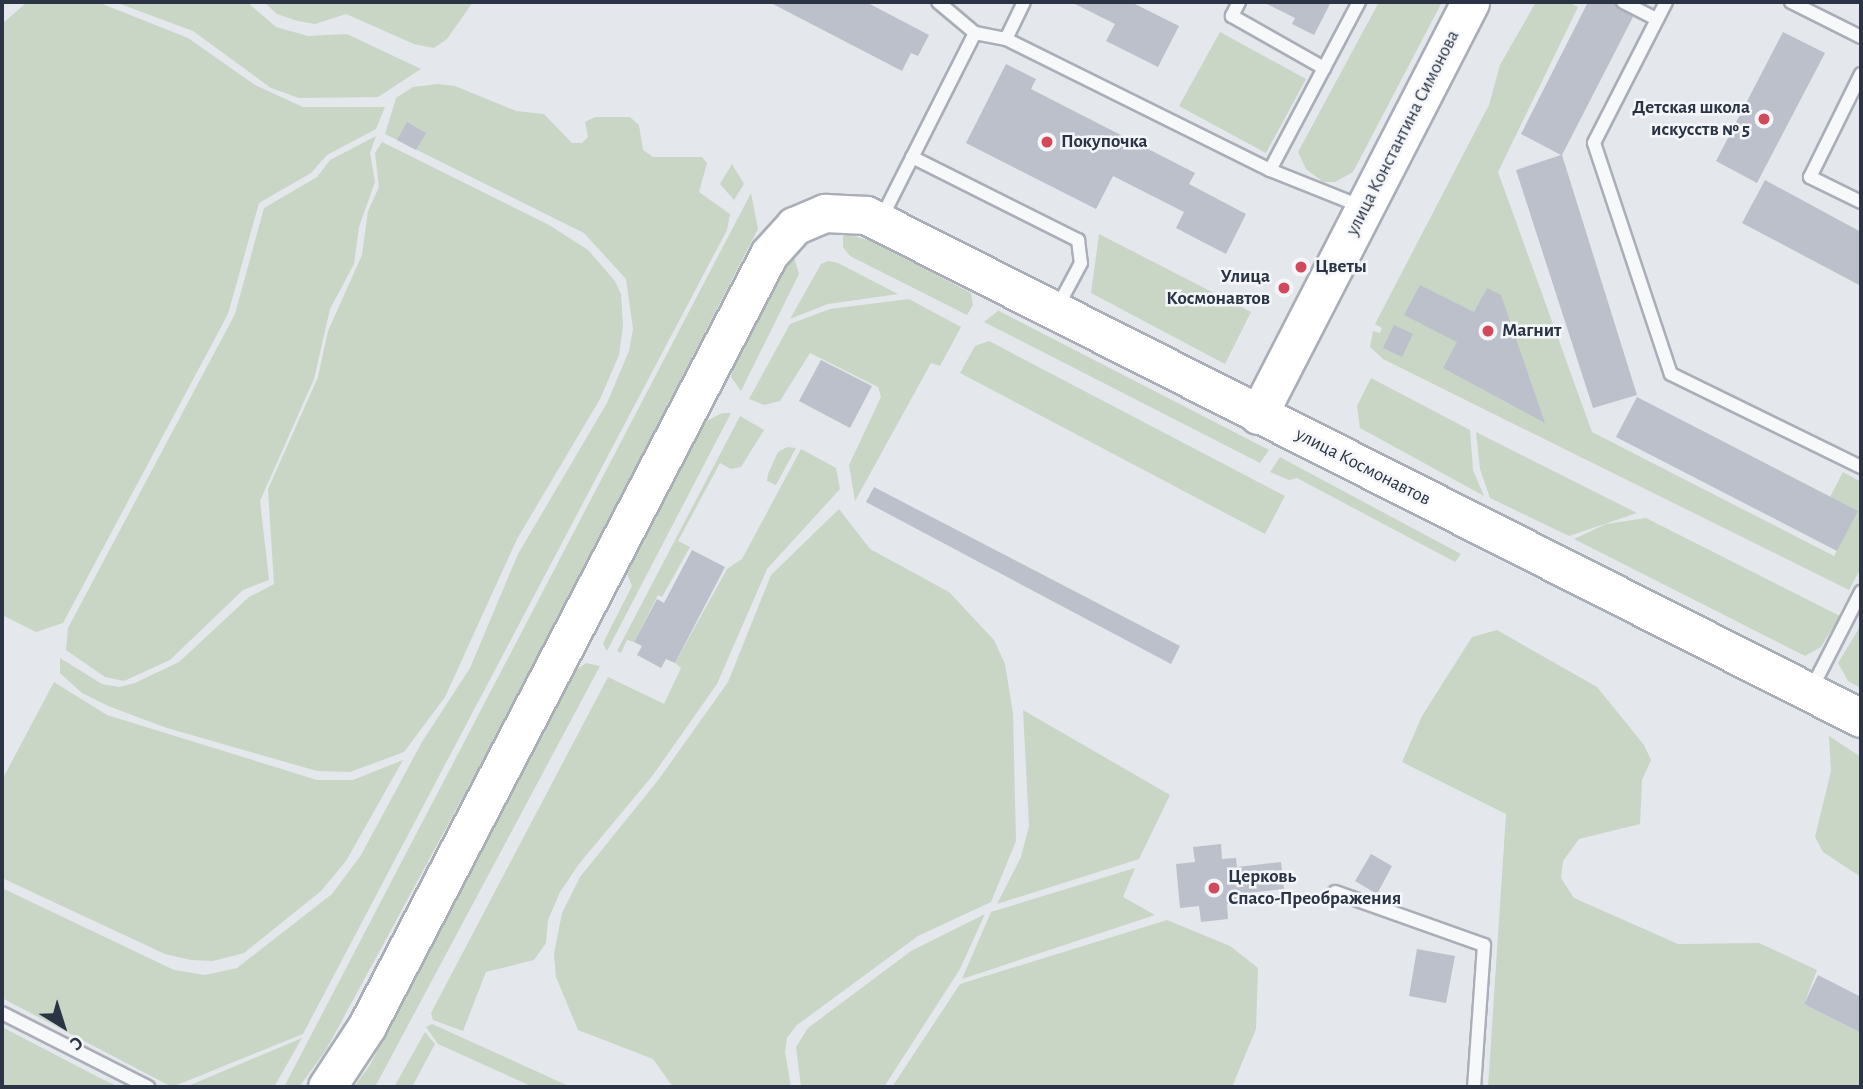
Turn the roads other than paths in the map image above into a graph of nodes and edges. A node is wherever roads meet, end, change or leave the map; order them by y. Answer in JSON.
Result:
{"nodes":[{"id":1,"x":938,"y":2,"type":"edge"},
{"id":2,"x":1024,"y":2,"type":"edge"},
{"id":3,"x":1239,"y":2,"type":"edge"},
{"id":4,"x":1359,"y":2,"type":"edge"},
{"id":5,"x":1470,"y":2,"type":"edge"},
{"id":6,"x":1623,"y":2,"type":"edge"},
{"id":7,"x":1666,"y":2,"type":"edge"},
{"id":8,"x":1791,"y":2,"type":"edge"},
{"id":9,"x":1657,"y":19,"type":"junction"},
{"id":10,"x":975,"y":33,"type":"junction"},
{"id":11,"x":1861,"y":37,"type":"edge"},
{"id":12,"x":1006,"y":39,"type":"junction"},
{"id":13,"x":1324,"y":68,"type":"junction"},
{"id":14,"x":1861,"y":74,"type":"edge"},
{"id":15,"x":912,"y":157,"type":"junction"},
{"id":16,"x":1270,"y":170,"type":"junction"},
{"id":17,"x":1861,"y":202,"type":"edge"},
{"id":18,"x":1365,"y":208,"type":"junction"},
{"id":19,"x":873,"y":218,"type":"junction"},
{"id":20,"x":1056,"y":312,"type":"junction"},
{"id":21,"x":1258,"y":415,"type":"junction"},
{"id":22,"x":1861,"y":467,"type":"edge"},
{"id":23,"x":1861,"y":592,"type":"edge"},
{"id":24,"x":1810,"y":691,"type":"junction"},
{"id":25,"x":1861,"y":718,"type":"edge"},
{"id":26,"x":1335,"y":892,"type":"dead end"},
{"id":27,"x":2,"y":1013,"type":"edge"},
{"id":28,"x":148,"y":1087,"type":"edge"},
{"id":29,"x":327,"y":1087,"type":"edge"},
{"id":30,"x":1474,"y":1087,"type":"edge"}],
"edges":[{"from":1,"to":10,"type":"lane"},
{"from":2,"to":12,"type":"lane"},
{"from":3,"to":13,"type":"lane"},
{"from":4,"to":13,"type":"lane"},
{"from":5,"to":18,"type":"main road","name":"улица Константина Симонова"},
{"from":6,"to":9,"type":"lane"},
{"from":7,"to":9,"type":"lane"},
{"from":8,"to":11,"type":"lane"},
{"from":9,"to":22,"type":"lane"},
{"from":10,"to":12,"type":"lane"},
{"from":10,"to":15,"type":"lane"},
{"from":12,"to":16,"type":"lane"},
{"from":13,"to":16,"type":"lane"},
{"from":14,"to":17,"type":"lane"},
{"from":15,"to":19,"type":"lane"},
{"from":15,"to":20,"type":"lane"},
{"from":16,"to":18,"type":"lane"},
{"from":18,"to":21,"type":"main road","name":"улица Константина Симонова"},
{"from":19,"to":20,"type":"main road","name":"улица Космонавтов"},
{"from":19,"to":29,"type":"main road"},
{"from":20,"to":21,"type":"main road","name":"улица Космонавтов"},
{"from":21,"to":24,"type":"main road","name":"улица Космонавтов"},
{"from":23,"to":24,"type":"lane"},
{"from":24,"to":25,"type":"main road","name":"улица Космонавтов"},
{"from":26,"to":30,"type":"lane"},
{"from":27,"to":28,"type":"lane"}]}
